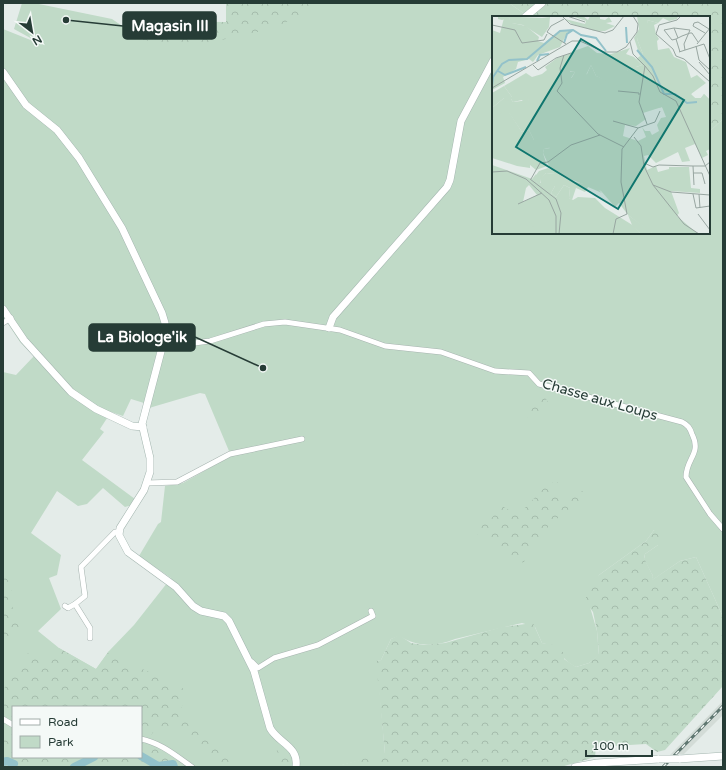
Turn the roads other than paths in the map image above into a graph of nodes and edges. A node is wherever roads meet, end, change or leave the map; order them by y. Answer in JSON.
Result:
{"nodes":[{"id":1,"x":542,"y":3,"type":"edge"},
{"id":2,"x":526,"y":16,"type":"edge"},
{"id":3,"x":492,"y":63,"type":"edge"},
{"id":4,"x":3,"y":72,"type":"edge"},
{"id":5,"x":3,"y":309,"type":"edge"},
{"id":6,"x":11,"y":318,"type":"junction"},
{"id":7,"x":3,"y":323,"type":"edge"},
{"id":8,"x":330,"y":328,"type":"junction"},
{"id":9,"x":163,"y":343,"type":"junction"},
{"id":10,"x":142,"y":427,"type":"junction"},
{"id":11,"x":302,"y":439,"type":"dead end"},
{"id":12,"x":147,"y":483,"type":"junction"},
{"id":13,"x":723,"y":529,"type":"edge"},
{"id":14,"x":118,"y":532,"type":"junction"},
{"id":15,"x":75,"y":604,"type":"junction"},
{"id":16,"x":65,"y":606,"type":"dead end"},
{"id":17,"x":370,"y":611,"type":"dead end"},
{"id":18,"x":90,"y":638,"type":"dead end"},
{"id":19,"x":248,"y":658,"type":"junction"},
{"id":20,"x":3,"y":719,"type":"edge"},
{"id":21,"x":12,"y":724,"type":"edge"},
{"id":22,"x":142,"y":739,"type":"edge"},
{"id":23,"x":723,"y":756,"type":"edge"},
{"id":24,"x":192,"y":767,"type":"edge"},
{"id":25,"x":296,"y":767,"type":"edge"},
{"id":26,"x":575,"y":767,"type":"edge"}],
"edges":[{"from":1,"to":2,"type":"street"},
{"from":3,"to":8,"type":"street"},
{"from":4,"to":9,"type":"street"},
{"from":5,"to":6,"type":"street"},
{"from":6,"to":7,"type":"street"},
{"from":6,"to":10,"type":"street"},
{"from":8,"to":9,"type":"street","name":"Chasse aux Loups"},
{"from":8,"to":13,"type":"street","name":"Chasse aux Loups"},
{"from":9,"to":10,"type":"street"},
{"from":10,"to":12,"type":"street"},
{"from":11,"to":12,"type":"street"},
{"from":12,"to":14,"type":"street"},
{"from":14,"to":15,"type":"street"},
{"from":14,"to":19,"type":"street"},
{"from":15,"to":16,"type":"street"},
{"from":15,"to":18,"type":"street"},
{"from":17,"to":19,"type":"street"},
{"from":19,"to":25,"type":"street"},
{"from":20,"to":21,"type":"street"},
{"from":22,"to":24,"type":"street"},
{"from":23,"to":26,"type":"street","bridge":true}]}
